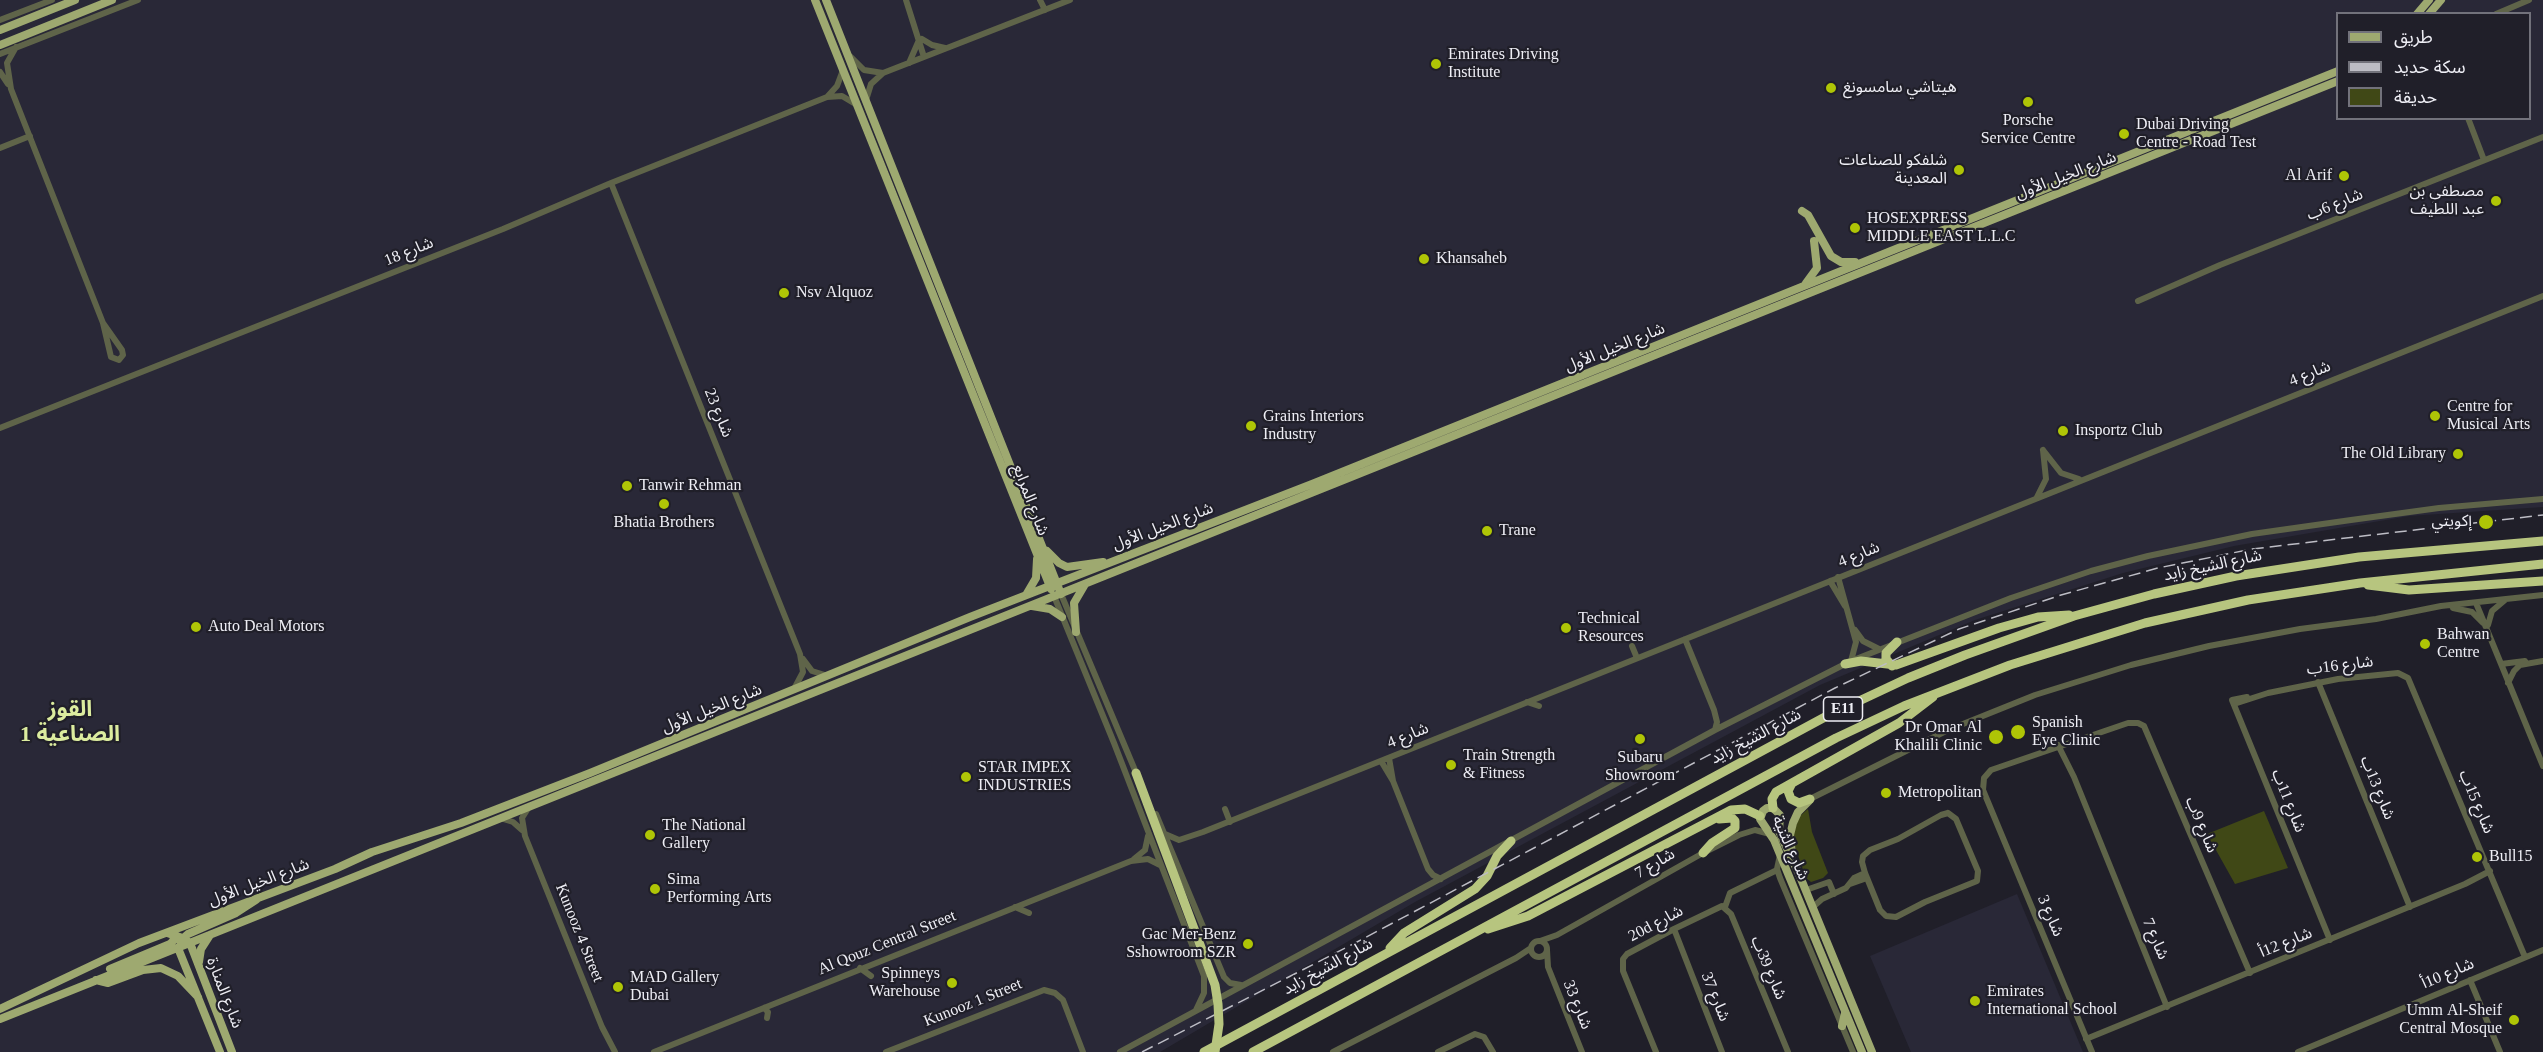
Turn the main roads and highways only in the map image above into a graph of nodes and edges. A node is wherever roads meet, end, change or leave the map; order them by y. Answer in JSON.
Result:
{"nodes":[{"id":1,"x":75,"y":0,"type":"edge"},
{"id":2,"x":112,"y":0,"type":"edge"},
{"id":3,"x":815,"y":0,"type":"edge"},
{"id":4,"x":826,"y":0,"type":"edge"},
{"id":5,"x":2429,"y":0,"type":"edge"},
{"id":6,"x":2441,"y":0,"type":"edge"},
{"id":7,"x":2419,"y":12,"type":"edge"},
{"id":8,"x":2431,"y":12,"type":"edge"},
{"id":9,"x":0,"y":30,"type":"edge"},
{"id":10,"x":0,"y":45,"type":"edge"},
{"id":11,"x":2336,"y":71,"type":"edge"},
{"id":12,"x":2336,"y":81,"type":"edge"},
{"id":13,"x":862,"y":105,"type":"junction"},
{"id":14,"x":1802,"y":211,"type":"dead end"},
{"id":15,"x":1814,"y":241,"type":"dead end"},
{"id":16,"x":1869,"y":260,"type":"junction"},
{"id":17,"x":1803,"y":286,"type":"junction"},
{"id":18,"x":2543,"y":533,"type":"edge"},
{"id":19,"x":2543,"y":541,"type":"edge"},
{"id":20,"x":2518,"y":544,"type":"junction"},
{"id":21,"x":1042,"y":546,"type":"junction"},
{"id":22,"x":1037,"y":555,"type":"junction"},
{"id":23,"x":1111,"y":562,"type":"junction"},
{"id":24,"x":2543,"y":564,"type":"edge"},
{"id":25,"x":2543,"y":580,"type":"edge"},
{"id":26,"x":2360,"y":583,"type":"junction"},
{"id":27,"x":1053,"y":585,"type":"junction"},
{"id":28,"x":1085,"y":585,"type":"junction"},
{"id":29,"x":1026,"y":595,"type":"junction"},
{"id":30,"x":1057,"y":595,"type":"junction"},
{"id":31,"x":1027,"y":606,"type":"junction"},
{"id":32,"x":2074,"y":616,"type":"junction"},
{"id":33,"x":1062,"y":617,"type":"road end"},
{"id":34,"x":1076,"y":632,"type":"road end"},
{"id":35,"x":1897,"y":642,"type":"road end"},
{"id":36,"x":1848,"y":663,"type":"road end"},
{"id":37,"x":1892,"y":666,"type":"junction"},
{"id":38,"x":1939,"y":692,"type":"junction"},
{"id":39,"x":1136,"y":773,"type":"road end"},
{"id":40,"x":1792,"y":783,"type":"junction"},
{"id":41,"x":1810,"y":799,"type":"joint"},
{"id":42,"x":1773,"y":808,"type":"junction"},
{"id":43,"x":1760,"y":816,"type":"junction"},
{"id":44,"x":1711,"y":822,"type":"junction"},
{"id":45,"x":1511,"y":841,"type":"road end"},
{"id":46,"x":1703,"y":853,"type":"road end"},
{"id":47,"x":1793,"y":859,"type":"junction"},
{"id":48,"x":260,"y":896,"type":"junction"},
{"id":49,"x":1480,"y":930,"type":"junction"},
{"id":50,"x":164,"y":934,"type":"junction"},
{"id":51,"x":173,"y":934,"type":"junction"},
{"id":52,"x":211,"y":934,"type":"junction"},
{"id":53,"x":183,"y":938,"type":"junction"},
{"id":54,"x":190,"y":943,"type":"junction"},
{"id":55,"x":178,"y":948,"type":"junction"},
{"id":56,"x":1388,"y":952,"type":"junction"},
{"id":57,"x":200,"y":967,"type":"junction"},
{"id":58,"x":96,"y":980,"type":"junction"},
{"id":59,"x":198,"y":997,"type":"junction"},
{"id":60,"x":0,"y":1009,"type":"edge"},
{"id":61,"x":1845,"y":1011,"type":"junction"},
{"id":62,"x":0,"y":1019,"type":"edge"},
{"id":63,"x":1842,"y":1026,"type":"road end"},
{"id":64,"x":220,"y":1052,"type":"edge"},
{"id":65,"x":232,"y":1052,"type":"edge"},
{"id":66,"x":1204,"y":1052,"type":"edge"},
{"id":67,"x":1215,"y":1052,"type":"edge"},
{"id":68,"x":1253,"y":1052,"type":"edge"},
{"id":69,"x":1862,"y":1052,"type":"edge"},
{"id":70,"x":1872,"y":1052,"type":"edge"}],
"edges":[{"from":1,"to":9,"type":"main road"},
{"from":2,"to":10,"type":"main road"},
{"from":3,"to":13,"type":"main road","name":"شارع المرابع"},
{"from":4,"to":13,"type":"main road","name":"شارع المرابع"},
{"from":5,"to":7,"type":"main road"},
{"from":6,"to":8,"type":"main road"},
{"from":11,"to":16,"type":"main road","name":"شارع الخيل الأول"},
{"from":12,"to":28,"type":"main road","name":"شارع الخيل الأول"},
{"from":13,"to":21,"type":"main road","name":"شارع المرابع"},
{"from":13,"to":22,"type":"main road","name":"شارع المرابع"},
{"from":14,"to":16,"type":"main road"},
{"from":15,"to":17,"type":"main road"},
{"from":16,"to":17,"type":"main road","name":"شارع الخيل الأول"},
{"from":17,"to":23,"type":"main road","name":"شارع الخيل الأول"},
{"from":18,"to":20,"type":"highway"},
{"from":19,"to":20,"type":"highway","name":"شارع الشيخ زايد","number":"E11"},
{"from":20,"to":32,"type":"highway","name":"شارع الشيخ زايد","number":"E11"},
{"from":21,"to":23,"type":"main road"},
{"from":21,"to":27,"type":"main road","name":"شارع المرابع"},
{"from":22,"to":27,"type":"main road","name":"شارع المرابع"},
{"from":22,"to":29,"type":"main road"},
{"from":23,"to":27,"type":"main road","name":"شارع الخيل الأول"},
{"from":24,"to":26,"type":"highway","number":"E11"},
{"from":25,"to":26,"type":"highway"},
{"from":26,"to":38,"type":"highway","number":"E11"},
{"from":27,"to":29,"type":"main road","name":"شارع الخيل الأول"},
{"from":27,"to":30,"type":"main road","name":"شارع المرابع"},
{"from":28,"to":30,"type":"main road","name":"شارع الخيل الأول"},
{"from":28,"to":34,"type":"main road"},
{"from":29,"to":48,"type":"main road","name":"شارع الخيل الأول"},
{"from":30,"to":31,"type":"main road","name":"شارع الخيل الأول"},
{"from":31,"to":33,"type":"main road"},
{"from":31,"to":52,"type":"main road","name":"شارع الخيل الأول"},
{"from":32,"to":37,"type":"highway"},
{"from":32,"to":56,"type":"highway","name":"شارع الشيخ زايد","number":"E11"},
{"from":35,"to":37,"type":"highway"},
{"from":36,"to":37,"type":"highway"},
{"from":38,"to":40,"type":"highway"},
{"from":38,"to":49,"type":"highway","number":"E11"},
{"from":39,"to":67,"type":"highway","bridge":true},
{"from":40,"to":41,"type":"highway"},
{"from":40,"to":42,"type":"highway"},
{"from":41,"to":47,"type":"main road"},
{"from":42,"to":43,"type":"main road","name":"شارع الثنية"},
{"from":42,"to":47,"type":"main road","name":"شارع الثنية"},
{"from":43,"to":44,"type":"highway"},
{"from":43,"to":61,"type":"main road","name":"شارع الثنية"},
{"from":44,"to":46,"type":"highway"},
{"from":44,"to":49,"type":"highway"},
{"from":45,"to":56,"type":"highway"},
{"from":47,"to":70,"type":"main road","name":"شارع الثنية"},
{"from":48,"to":50,"type":"main road","name":"شارع الخيل الأول"},
{"from":48,"to":53,"type":"main road"},
{"from":49,"to":68,"type":"highway","number":"E11"},
{"from":50,"to":51,"type":"main road"},
{"from":50,"to":60,"type":"main road","name":"شارع الخيل الأول"},
{"from":51,"to":53,"type":"main road"},
{"from":51,"to":58,"type":"main road"},
{"from":52,"to":54,"type":"main road","name":"شارع الخيل الأول"},
{"from":52,"to":57,"type":"main road"},
{"from":53,"to":54,"type":"main road"},
{"from":53,"to":55,"type":"main road"},
{"from":54,"to":55,"type":"main road","name":"شارع الخيل الأول"},
{"from":54,"to":57,"type":"main road","name":"شارع المنارة"},
{"from":55,"to":58,"type":"main road","name":"شارع الخيل الأول"},
{"from":55,"to":59,"type":"main road","name":"شارع المنارة"},
{"from":56,"to":66,"type":"highway","name":"شارع الشيخ زايد","number":"E11"},
{"from":57,"to":65,"type":"main road","name":"شارع المنارة"},
{"from":58,"to":59,"type":"main road"},
{"from":58,"to":62,"type":"main road","name":"شارع الخيل الأول"},
{"from":59,"to":64,"type":"main road","name":"شارع المنارة"},
{"from":61,"to":63,"type":"main road"},
{"from":61,"to":69,"type":"main road","name":"شارع الثنية"}]}
